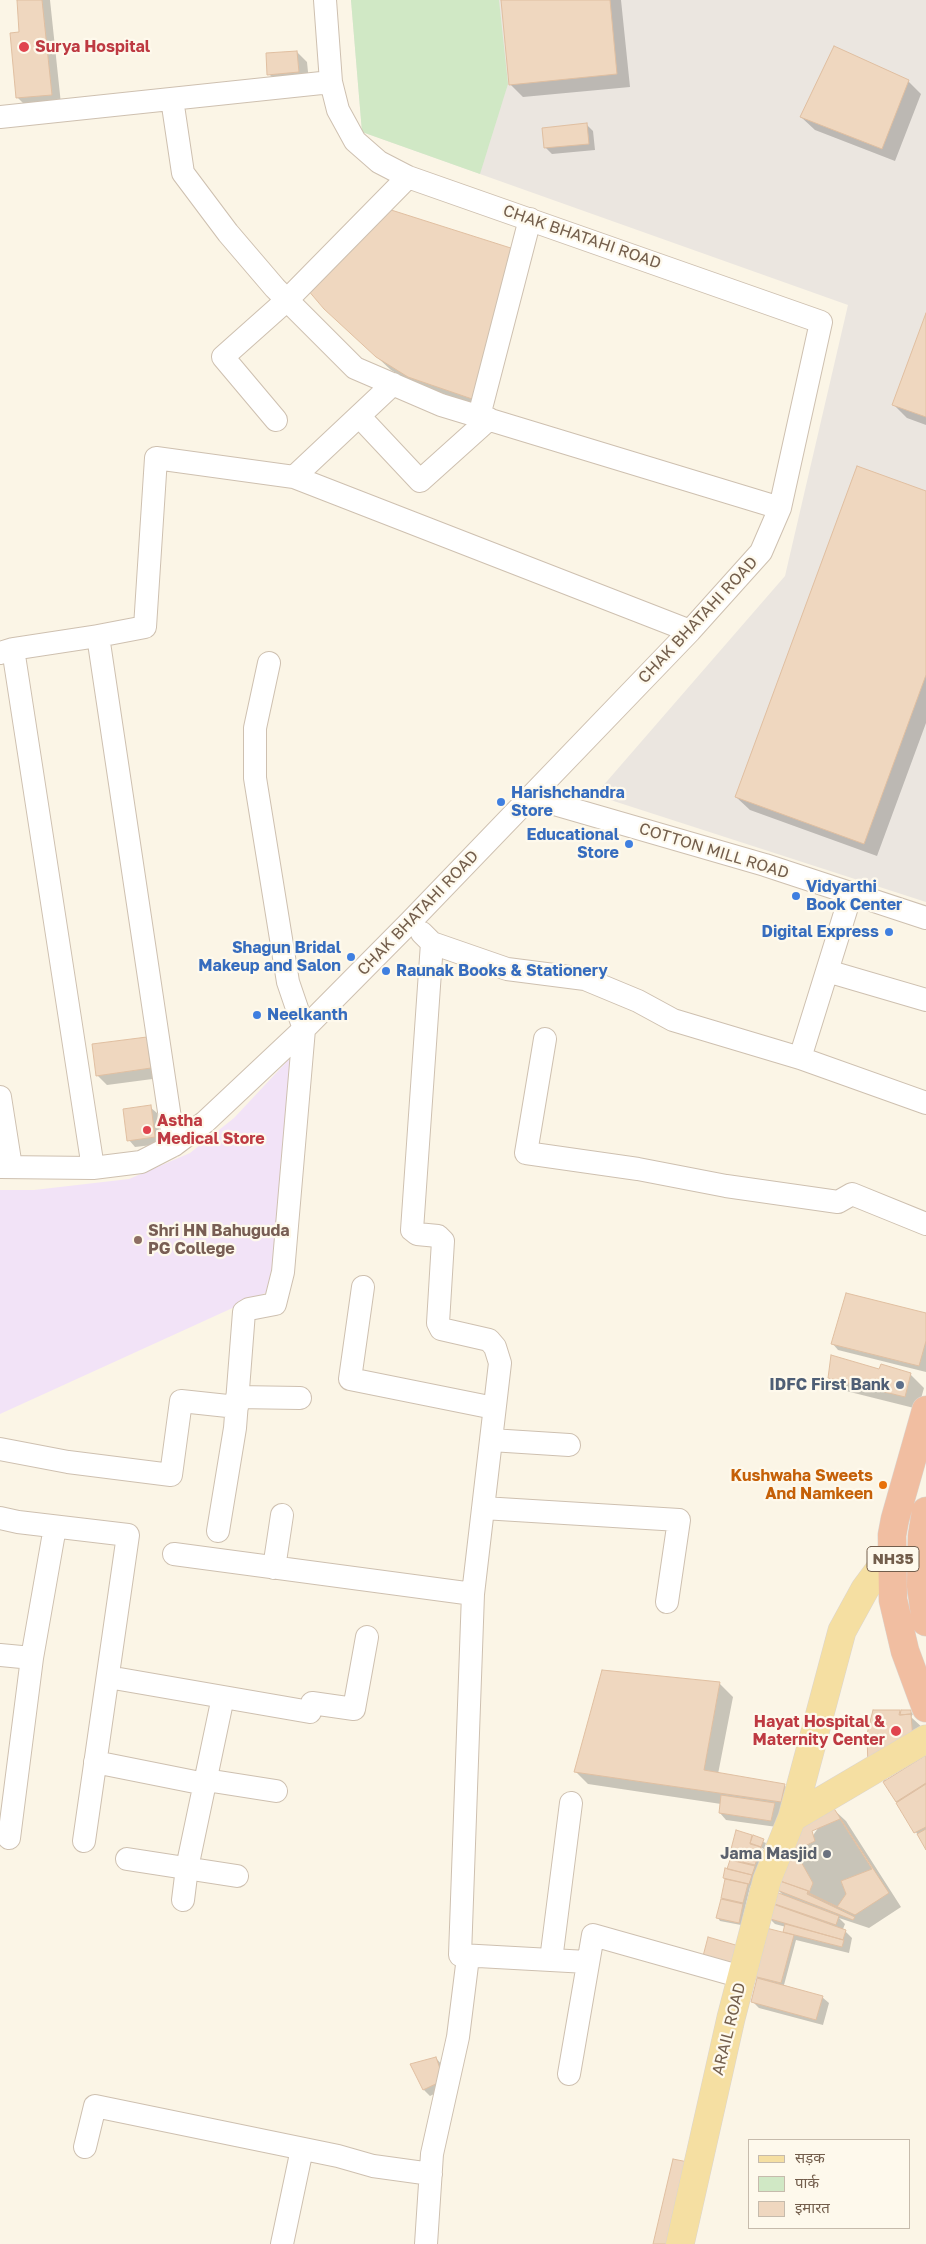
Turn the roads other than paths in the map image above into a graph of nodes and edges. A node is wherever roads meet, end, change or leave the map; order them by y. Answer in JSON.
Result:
{"nodes":[{"id":1,"x":325,"y":0,"type":"edge"},
{"id":2,"x":331,"y":82,"type":"junction"},
{"id":3,"x":172,"y":99,"type":"junction"},
{"id":4,"x":0,"y":117,"type":"edge"},
{"id":5,"x":408,"y":177,"type":"junction"},
{"id":6,"x":530,"y":218,"type":"junction"},
{"id":7,"x":287,"y":300,"type":"junction"},
{"id":8,"x":393,"y":384,"type":"junction"},
{"id":9,"x":359,"y":416,"type":"junction"},
{"id":10,"x":484,"y":418,"type":"junction"},
{"id":11,"x":276,"y":420,"type":"dead end"},
{"id":12,"x":294,"y":477,"type":"junction"},
{"id":13,"x":780,"y":508,"type":"junction"},
{"id":14,"x":690,"y":631,"type":"junction"},
{"id":15,"x":98,"y":636,"type":"junction"},
{"id":16,"x":6,"y":651,"type":"edge"},
{"id":17,"x":269,"y":662,"type":"dead end"},
{"id":18,"x":530,"y":797,"type":"junction"},
{"id":19,"x":851,"y":894,"type":"junction"},
{"id":20,"x":926,"y":918,"type":"edge"},
{"id":21,"x":410,"y":922,"type":"junction"},
{"id":22,"x":432,"y":944,"type":"junction"},
{"id":23,"x":826,"y":971,"type":"junction"},
{"id":24,"x":926,"y":1000,"type":"edge"},
{"id":25,"x":304,"y":1028,"type":"junction"},
{"id":26,"x":545,"y":1038,"type":"dead end"},
{"id":27,"x":800,"y":1058,"type":"junction"},
{"id":28,"x":0,"y":1097,"type":"edge"},
{"id":29,"x":926,"y":1103,"type":"edge"},
{"id":30,"x":174,"y":1145,"type":"junction"},
{"id":31,"x":6,"y":1167,"type":"edge"},
{"id":32,"x":93,"y":1168,"type":"junction"},
{"id":33,"x":926,"y":1224,"type":"edge"},
{"id":34,"x":363,"y":1287,"type":"dead end"},
{"id":35,"x":300,"y":1398,"type":"dead end"},
{"id":36,"x":237,"y":1402,"type":"junction"},
{"id":37,"x":494,"y":1408,"type":"junction"},
{"id":38,"x":926,"y":1410,"type":"edge"},
{"id":39,"x":491,"y":1440,"type":"junction"},
{"id":40,"x":569,"y":1445,"type":"dead end"},
{"id":41,"x":0,"y":1449,"type":"edge"},
{"id":42,"x":483,"y":1508,"type":"junction"},
{"id":43,"x":926,"y":1511,"type":"edge"},
{"id":44,"x":282,"y":1515,"type":"dead end"},
{"id":45,"x":0,"y":1518,"type":"edge"},
{"id":46,"x":54,"y":1526,"type":"junction"},
{"id":47,"x":218,"y":1531,"type":"dead end"},
{"id":48,"x":892,"y":1551,"type":"junction"},
{"id":49,"x":174,"y":1554,"type":"dead end"},
{"id":50,"x":274,"y":1568,"type":"junction"},
{"id":51,"x":473,"y":1594,"type":"junction"},
{"id":52,"x":667,"y":1602,"type":"dead end"},
{"id":53,"x":926,"y":1622,"type":"edge"},
{"id":54,"x":367,"y":1637,"type":"dead end"},
{"id":55,"x":0,"y":1655,"type":"edge"},
{"id":56,"x":32,"y":1658,"type":"junction"},
{"id":57,"x":108,"y":1677,"type":"junction"},
{"id":58,"x":223,"y":1696,"type":"junction"},
{"id":59,"x":926,"y":1708,"type":"edge"},
{"id":60,"x":926,"y":1739,"type":"edge"},
{"id":61,"x":95,"y":1762,"type":"junction"},
{"id":62,"x":205,"y":1782,"type":"junction"},
{"id":63,"x":276,"y":1790,"type":"dead end"},
{"id":64,"x":571,"y":1803,"type":"dead end"},
{"id":65,"x":792,"y":1818,"type":"junction"},
{"id":66,"x":9,"y":1838,"type":"dead end"},
{"id":67,"x":84,"y":1841,"type":"dead end"},
{"id":68,"x":127,"y":1859,"type":"dead end"},
{"id":69,"x":187,"y":1868,"type":"junction"},
{"id":70,"x":237,"y":1876,"type":"dead end"},
{"id":71,"x":183,"y":1900,"type":"dead end"},
{"id":72,"x":468,"y":1957,"type":"junction"},
{"id":73,"x":550,"y":1960,"type":"junction"},
{"id":74,"x":587,"y":1962,"type":"junction"},
{"id":75,"x":742,"y":1977,"type":"junction"},
{"id":76,"x":569,"y":2074,"type":"dead end"},
{"id":77,"x":85,"y":2147,"type":"dead end"},
{"id":78,"x":302,"y":2149,"type":"junction"},
{"id":79,"x":431,"y":2174,"type":"junction"},
{"id":80,"x":282,"y":2244,"type":"edge"},
{"id":81,"x":426,"y":2244,"type":"edge"},
{"id":82,"x":680,"y":2244,"type":"edge"}],
"edges":[{"from":1,"to":2,"type":"street","name":"CHAK BHATAHI ROAD"},
{"from":2,"to":3,"type":"street"},
{"from":2,"to":5,"type":"street","name":"CHAK BHATAHI ROAD"},
{"from":3,"to":4,"type":"street"},
{"from":3,"to":7,"type":"street"},
{"from":5,"to":6,"type":"street","name":"CHAK BHATAHI ROAD"},
{"from":5,"to":7,"type":"street"},
{"from":6,"to":10,"type":"street"},
{"from":6,"to":13,"type":"street","name":"CHAK BHATAHI ROAD"},
{"from":7,"to":8,"type":"street"},
{"from":7,"to":11,"type":"street"},
{"from":8,"to":9,"type":"street"},
{"from":8,"to":10,"type":"street"},
{"from":9,"to":10,"type":"street"},
{"from":9,"to":12,"type":"street"},
{"from":10,"to":13,"type":"street"},
{"from":12,"to":14,"type":"street"},
{"from":12,"to":15,"type":"street"},
{"from":13,"to":14,"type":"street","name":"CHAK BHATAHI ROAD"},
{"from":14,"to":18,"type":"street","name":"CHAK BHATAHI ROAD"},
{"from":15,"to":16,"type":"street"},
{"from":15,"to":30,"type":"street"},
{"from":16,"to":32,"type":"street"},
{"from":17,"to":25,"type":"street"},
{"from":18,"to":19,"type":"street","name":"COTTON MILL ROAD"},
{"from":18,"to":21,"type":"street","name":"CHAK BHATAHI ROAD"},
{"from":19,"to":20,"type":"street","name":"COTTON MILL ROAD"},
{"from":19,"to":23,"type":"street"},
{"from":21,"to":22,"type":"street"},
{"from":21,"to":25,"type":"street","name":"CHAK BHATAHI ROAD"},
{"from":22,"to":27,"type":"street"},
{"from":22,"to":37,"type":"street"},
{"from":23,"to":24,"type":"street"},
{"from":23,"to":27,"type":"street"},
{"from":25,"to":30,"type":"street","name":"CHAK BHATAHI ROAD"},
{"from":25,"to":36,"type":"street"},
{"from":26,"to":33,"type":"street"},
{"from":27,"to":29,"type":"street"},
{"from":28,"to":31,"type":"street"},
{"from":30,"to":32,"type":"street","name":"CHAK BHATAHI ROAD"},
{"from":31,"to":32,"type":"street","name":"CHAK BHATAHI ROAD"},
{"from":34,"to":37,"type":"street"},
{"from":35,"to":36,"type":"street"},
{"from":36,"to":41,"type":"street"},
{"from":36,"to":47,"type":"street"},
{"from":37,"to":39,"type":"street"},
{"from":38,"to":48,"type":"highway","number":"NH35"},
{"from":39,"to":40,"type":"street"},
{"from":39,"to":42,"type":"street"},
{"from":42,"to":51,"type":"street"},
{"from":42,"to":52,"type":"street"},
{"from":43,"to":53,"type":"highway","number":"NH35"},
{"from":44,"to":50,"type":"street"},
{"from":45,"to":46,"type":"street"},
{"from":46,"to":56,"type":"street"},
{"from":46,"to":57,"type":"street"},
{"from":48,"to":59,"type":"highway","number":"NH35"},
{"from":48,"to":65,"type":"main road","name":"ARAIL ROAD"},
{"from":49,"to":50,"type":"street"},
{"from":50,"to":51,"type":"street"},
{"from":51,"to":72,"type":"street"},
{"from":54,"to":58,"type":"street"},
{"from":55,"to":56,"type":"street"},
{"from":56,"to":66,"type":"street"},
{"from":57,"to":58,"type":"street"},
{"from":57,"to":61,"type":"street"},
{"from":58,"to":62,"type":"street"},
{"from":60,"to":65,"type":"main road"},
{"from":61,"to":62,"type":"street"},
{"from":61,"to":67,"type":"street"},
{"from":62,"to":63,"type":"street"},
{"from":62,"to":69,"type":"street"},
{"from":64,"to":73,"type":"street"},
{"from":65,"to":75,"type":"main road","name":"ARAIL ROAD"},
{"from":68,"to":69,"type":"street"},
{"from":69,"to":70,"type":"street"},
{"from":69,"to":71,"type":"street"},
{"from":72,"to":73,"type":"street"},
{"from":72,"to":79,"type":"street"},
{"from":73,"to":74,"type":"street"},
{"from":74,"to":75,"type":"street"},
{"from":74,"to":76,"type":"street"},
{"from":75,"to":82,"type":"main road","name":"ARAIL ROAD"},
{"from":77,"to":78,"type":"street"},
{"from":78,"to":79,"type":"street"},
{"from":78,"to":80,"type":"street"},
{"from":79,"to":81,"type":"street"}]}
